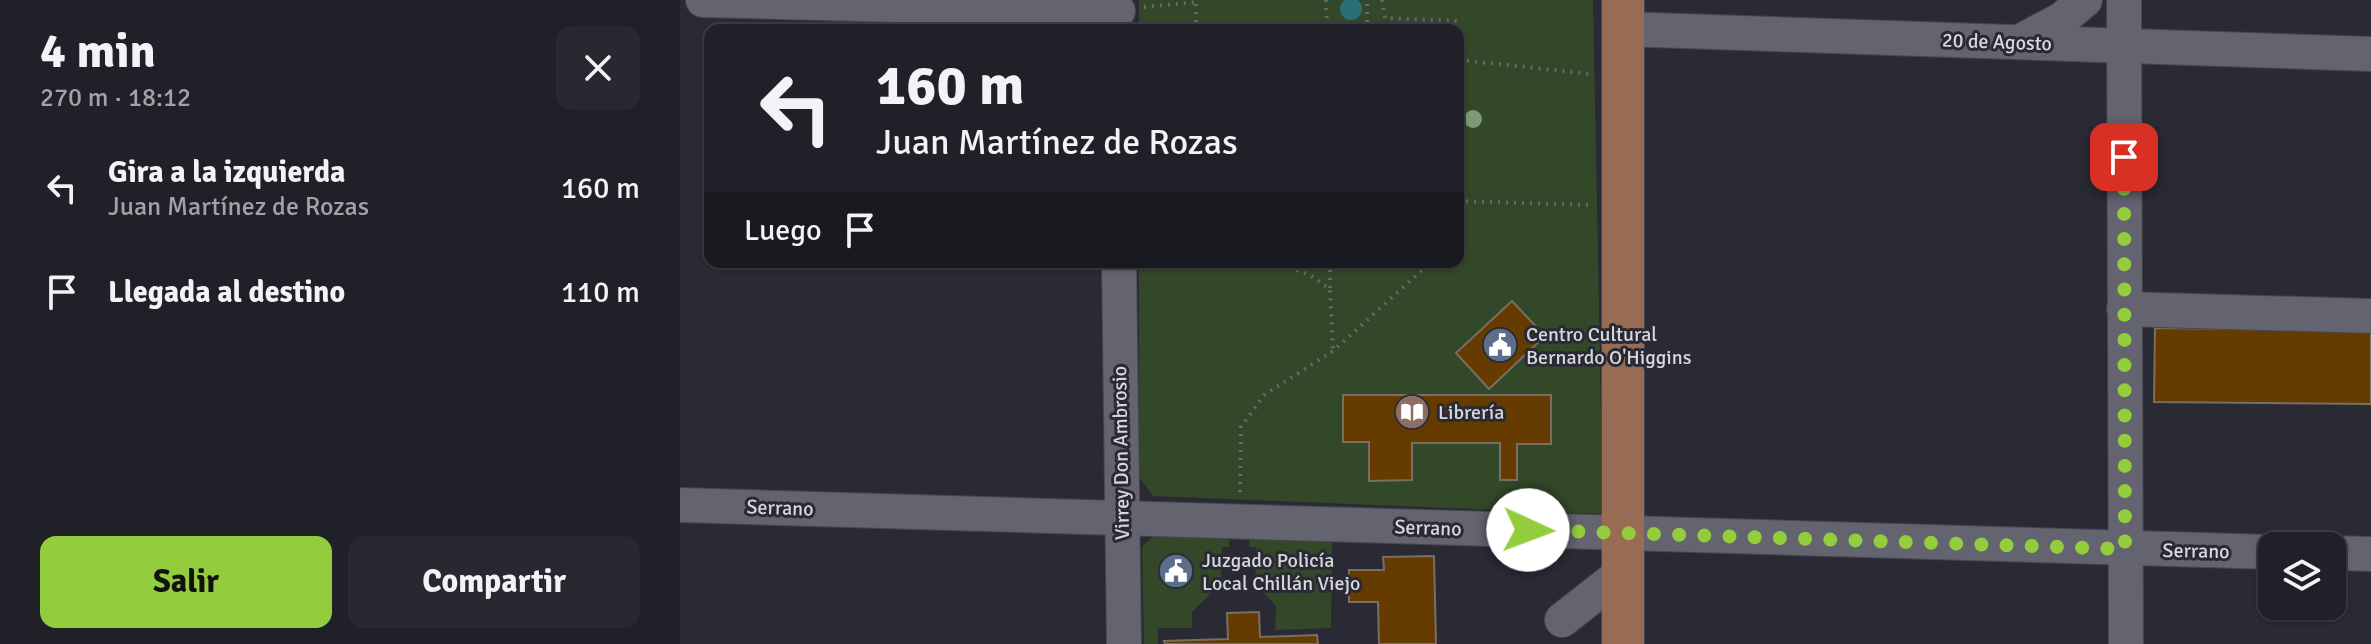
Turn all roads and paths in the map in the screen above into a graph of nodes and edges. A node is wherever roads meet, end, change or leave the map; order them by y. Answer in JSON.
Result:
{"nodes":[{"id":1,"x":703,"y":0,"type":"edge"},
{"id":2,"x":1326,"y":0,"type":"edge"},
{"id":3,"x":1367,"y":0,"type":"edge"},
{"id":4,"x":1382,"y":0,"type":"edge"},
{"id":5,"x":2085,"y":0,"type":"edge"},
{"id":6,"x":2124,"y":0,"type":"edge"},
{"id":7,"x":1196,"y":1,"type":"edge"},
{"id":8,"x":1118,"y":14,"type":"edge"},
{"id":9,"x":1622,"y":14,"type":"edge"},
{"id":10,"x":852,"y":17,"type":"edge"},
{"id":11,"x":1196,"y":24,"type":"edge"},
{"id":12,"x":1327,"y":24,"type":"edge"},
{"id":13,"x":1367,"y":24,"type":"edge"},
{"id":14,"x":1457,"y":24,"type":"edge"},
{"id":15,"x":2019,"y":43,"type":"junction"},
{"id":16,"x":2124,"y":46,"type":"junction"},
{"id":17,"x":2371,"y":54,"type":"edge"},
{"id":18,"x":1464,"y":61,"type":"edge"},
{"id":19,"x":1623,"y":79,"type":"junction"},
{"id":20,"x":1464,"y":201,"type":"edge"},
{"id":21,"x":1622,"y":206,"type":"junction"},
{"id":22,"x":1119,"y":268,"type":"edge"},
{"id":23,"x":1291,"y":268,"type":"edge"},
{"id":24,"x":1330,"y":268,"type":"edge"},
{"id":25,"x":1424,"y":268,"type":"edge"},
{"id":26,"x":1330,"y":289,"type":"junction"},
{"id":27,"x":2124,"y":309,"type":"junction"},
{"id":28,"x":2371,"y":316,"type":"edge"},
{"id":29,"x":1333,"y":351,"type":"junction"},
{"id":30,"x":680,"y":505,"type":"edge"},
{"id":31,"x":1121,"y":518,"type":"junction"},
{"id":32,"x":1242,"y":523,"type":"junction"},
{"id":33,"x":2125,"y":549,"type":"junction"},
{"id":34,"x":2258,"y":552,"type":"edge"},
{"id":35,"x":1622,"y":553,"type":"junction"},
{"id":36,"x":2346,"y":553,"type":"edge"},
{"id":37,"x":2371,"y":554,"type":"edge"},
{"id":38,"x":1561,"y":583,"type":"dead end"},
{"id":39,"x":1562,"y":632,"type":"edge"},
{"id":40,"x":1124,"y":644,"type":"edge"},
{"id":41,"x":1623,"y":644,"type":"edge"},
{"id":42,"x":2126,"y":644,"type":"edge"}],
"edges":[{"from":1,"to":10,"type":"street"},
{"from":2,"to":12,"type":"path"},
{"from":3,"to":13,"type":"path"},
{"from":4,"to":14,"type":"path"},
{"from":5,"to":15,"type":"street"},
{"from":6,"to":16,"type":"street"},
{"from":7,"to":8,"type":"path"},
{"from":7,"to":11,"type":"path"},
{"from":8,"to":10,"type":"street"},
{"from":9,"to":15,"type":"street","name":"20 de Agosto"},
{"from":9,"to":19,"type":"main road"},
{"from":15,"to":16,"type":"street","name":"20 de Agosto"},
{"from":16,"to":17,"type":"street","name":"20 de Agosto"},
{"from":16,"to":27,"type":"street"},
{"from":18,"to":19,"type":"path"},
{"from":19,"to":21,"type":"main road"},
{"from":20,"to":21,"type":"path"},
{"from":21,"to":35,"type":"main road"},
{"from":22,"to":31,"type":"street","name":"Virrey Don Ambrosio"},
{"from":23,"to":26,"type":"path"},
{"from":24,"to":26,"type":"path"},
{"from":25,"to":29,"type":"path"},
{"from":26,"to":29,"type":"path"},
{"from":27,"to":28,"type":"street"},
{"from":27,"to":33,"type":"street"},
{"from":29,"to":32,"type":"path"},
{"from":30,"to":31,"type":"street","name":"Serrano"},
{"from":31,"to":32,"type":"street","name":"Serrano"},
{"from":31,"to":40,"type":"street","name":"Virrey Don Ambrosio"},
{"from":32,"to":35,"type":"street","name":"Serrano"},
{"from":33,"to":34,"type":"street","name":"Serrano"},
{"from":33,"to":35,"type":"street","name":"Serrano"},
{"from":33,"to":42,"type":"street"},
{"from":35,"to":39,"type":"street"},
{"from":35,"to":41,"type":"main road"},
{"from":36,"to":37,"type":"street"},
{"from":38,"to":39,"type":"street"}]}
